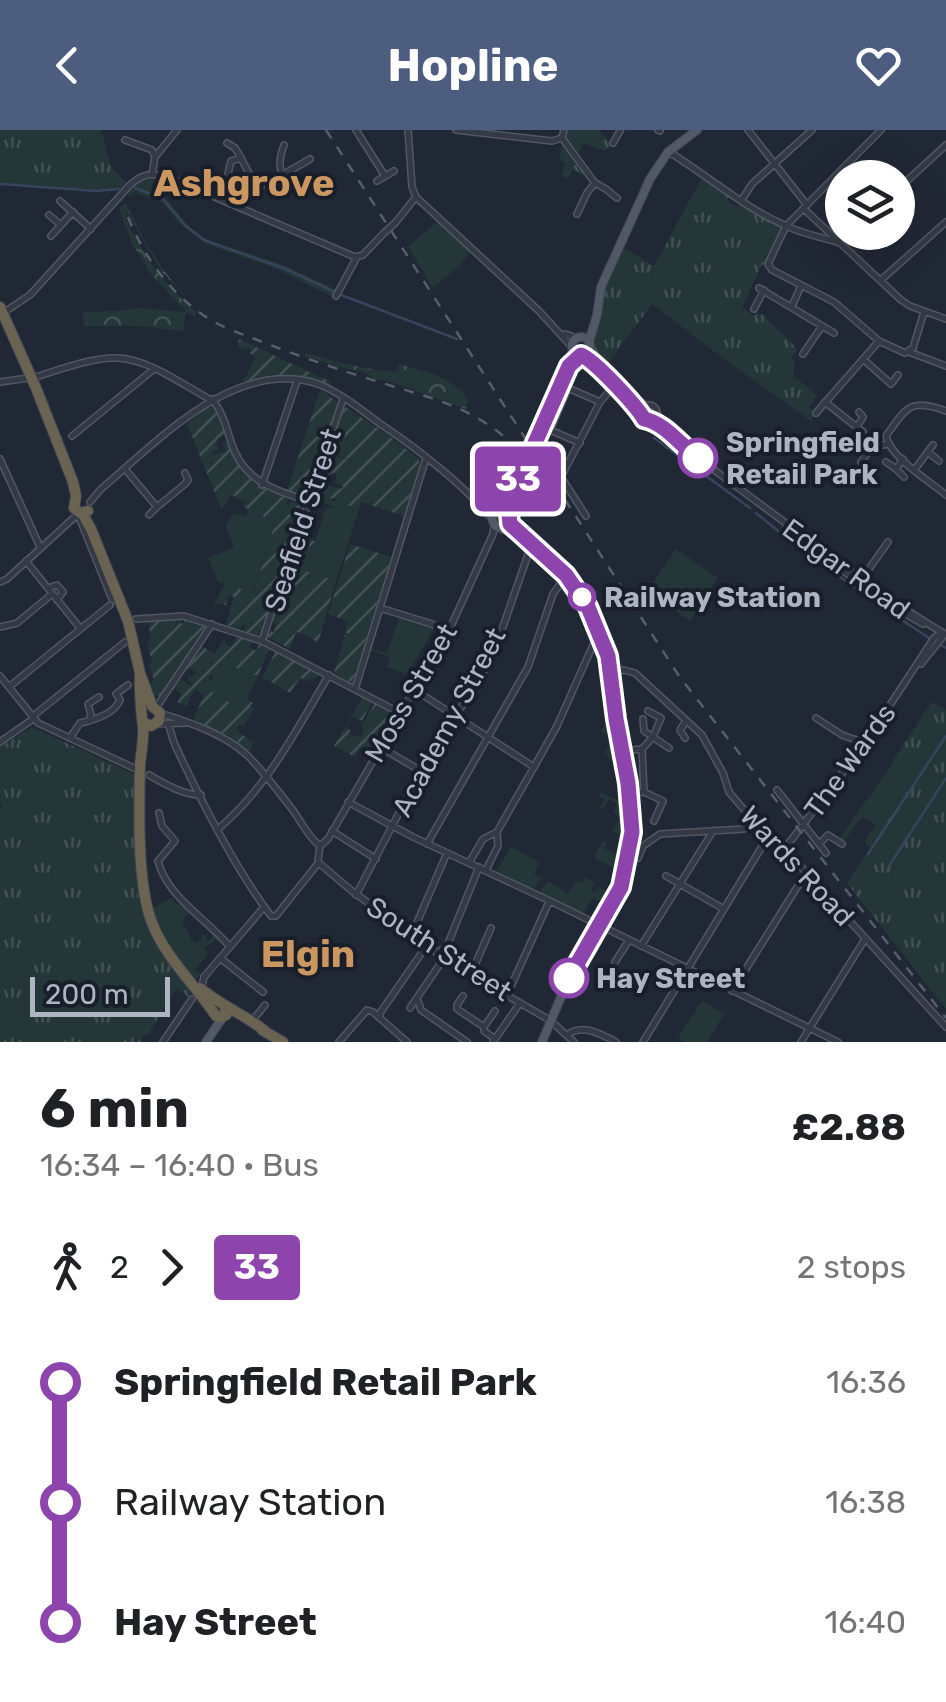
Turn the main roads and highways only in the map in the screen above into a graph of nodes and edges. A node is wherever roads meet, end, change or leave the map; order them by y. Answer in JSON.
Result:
{"nodes":[{"id":1,"x":693,"y":133,"type":"edge"},
{"id":2,"x":1,"y":309,"type":"edge"},
{"id":3,"x":140,"y":673,"type":"junction"},
{"id":4,"x":156,"y":708,"type":"junction"},
{"id":5,"x":152,"y":721,"type":"junction"},
{"id":6,"x":176,"y":964,"type":"junction"},
{"id":7,"x":221,"y":1012,"type":"junction"},
{"id":8,"x":265,"y":1032,"type":"junction"},
{"id":9,"x":208,"y":1038,"type":"edge"},
{"id":10,"x":283,"y":1042,"type":"edge"},
{"id":11,"x":542,"y":1042,"type":"edge"}],
"edges":[{"from":1,"to":11,"type":"main road","bridge":true},
{"from":2,"to":3,"type":"highway"},
{"from":3,"to":4,"type":"highway"},
{"from":3,"to":5,"type":"highway"},
{"from":4,"to":5,"type":"highway"},
{"from":4,"to":5,"type":"highway"},
{"from":5,"to":6,"type":"highway"},
{"from":6,"to":7,"type":"highway"},
{"from":6,"to":7,"type":"highway"},
{"from":7,"to":8,"type":"highway"},
{"from":7,"to":8,"type":"highway"},
{"from":7,"to":9,"type":"main road"},
{"from":8,"to":10,"type":"highway"}]}
